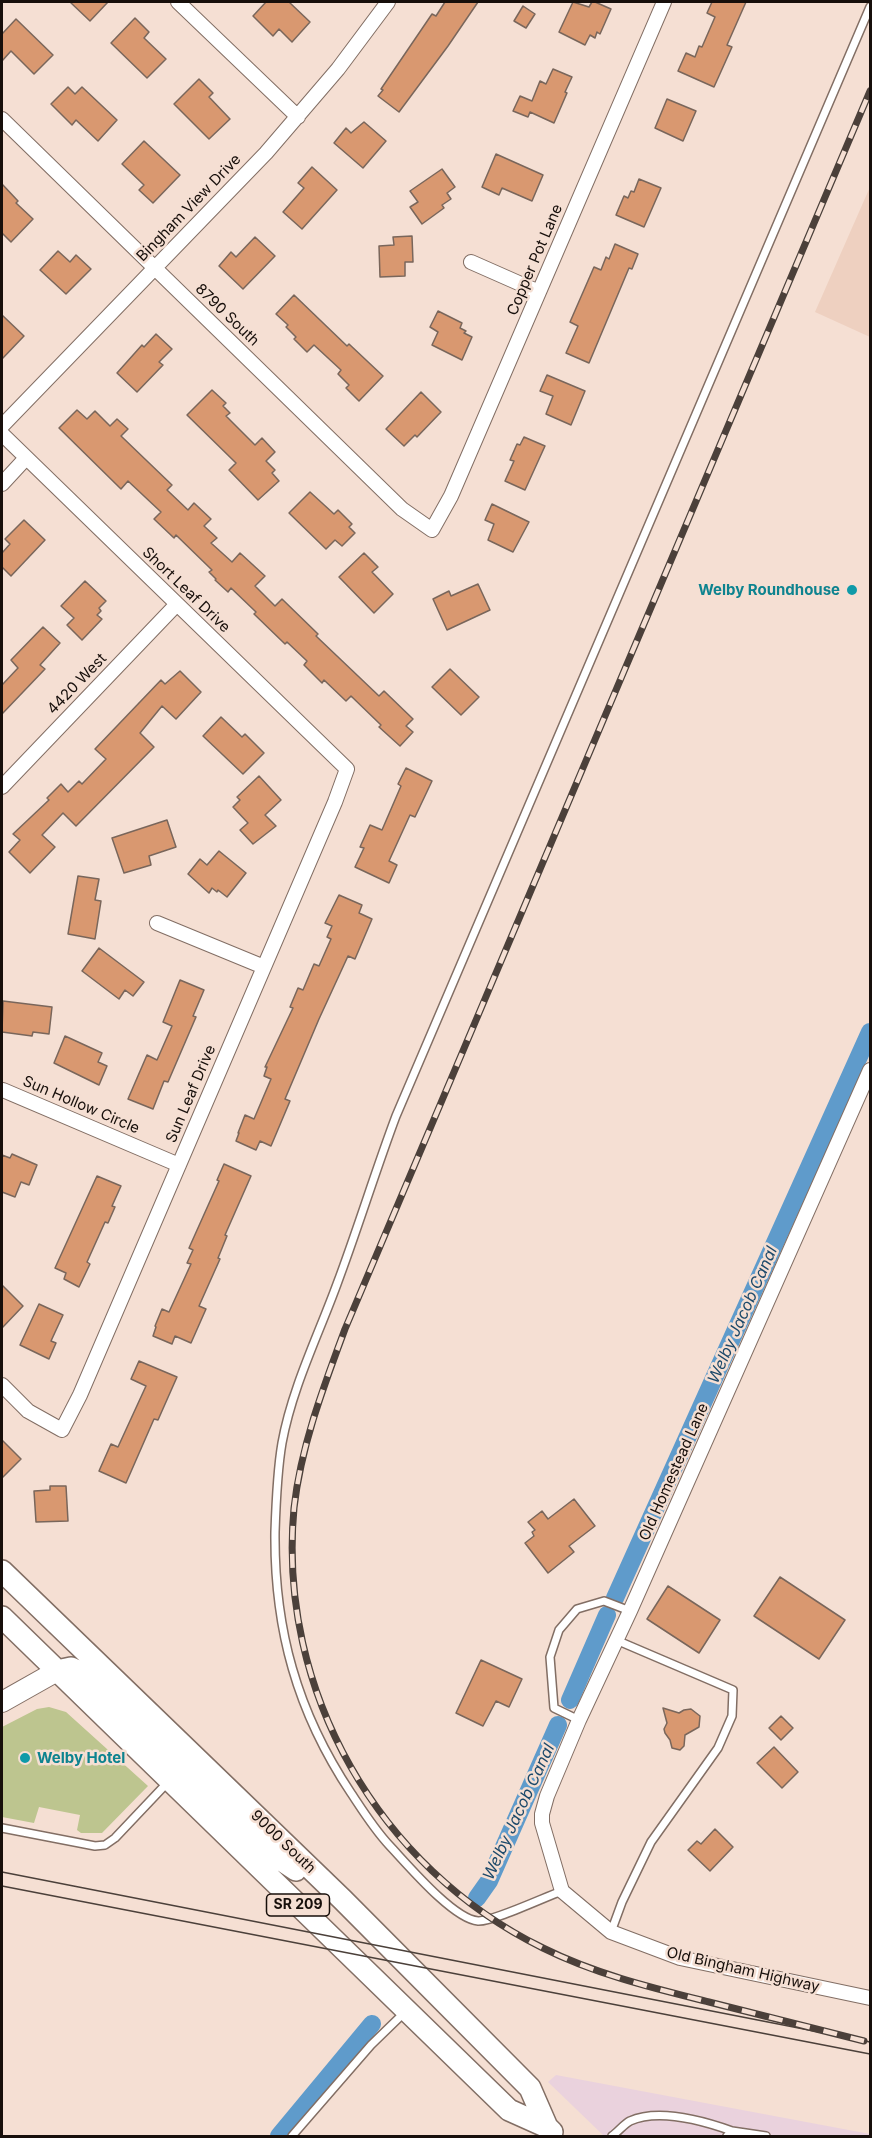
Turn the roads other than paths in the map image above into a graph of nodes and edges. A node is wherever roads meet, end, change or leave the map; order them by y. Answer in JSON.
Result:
{"nodes":[{"id":1,"x":178,"y":2,"type":"edge"},
{"id":2,"x":388,"y":2,"type":"edge"},
{"id":3,"x":664,"y":2,"type":"edge"},
{"id":4,"x":870,"y":7,"type":"edge"},
{"id":5,"x":298,"y":117,"type":"junction"},
{"id":6,"x":2,"y":119,"type":"edge"},
{"id":7,"x":471,"y":262,"type":"dead end"},
{"id":8,"x":153,"y":267,"type":"junction"},
{"id":9,"x":539,"y":292,"type":"junction"},
{"id":10,"x":2,"y":426,"type":"edge"},
{"id":11,"x":2,"y":434,"type":"edge"},
{"id":12,"x":26,"y":458,"type":"junction"},
{"id":13,"x":2,"y":484,"type":"edge"},
{"id":14,"x":432,"y":530,"type":"joint"},
{"id":15,"x":177,"y":604,"type":"junction"},
{"id":16,"x":347,"y":769,"type":"joint"},
{"id":17,"x":2,"y":787,"type":"edge"},
{"id":18,"x":157,"y":923,"type":"dead end"},
{"id":19,"x":264,"y":967,"type":"junction"},
{"id":20,"x":870,"y":1070,"type":"edge"},
{"id":21,"x":3,"y":1090,"type":"dead end"},
{"id":22,"x":179,"y":1166,"type":"junction"},
{"id":23,"x":2,"y":1385,"type":"edge"},
{"id":24,"x":2,"y":1571,"type":"edge"},
{"id":25,"x":630,"y":1611,"type":"junction"},
{"id":26,"x":2,"y":1617,"type":"edge"},
{"id":27,"x":616,"y":1640,"type":"junction"},
{"id":28,"x":57,"y":1671,"type":"junction"},
{"id":29,"x":2,"y":1702,"type":"edge"},
{"id":30,"x":579,"y":1720,"type":"junction"},
{"id":31,"x":169,"y":1781,"type":"junction"},
{"id":32,"x":2,"y":1828,"type":"edge"},
{"id":33,"x":562,"y":1891,"type":"junction"},
{"id":34,"x":342,"y":1899,"type":"junction"},
{"id":35,"x":611,"y":1932,"type":"junction"},
{"id":36,"x":870,"y":1998,"type":"edge"},
{"id":37,"x":406,"y":2010,"type":"junction"},
{"id":38,"x":552,"y":2132,"type":"edge"},
{"id":39,"x":729,"y":2134,"type":"edge"},
{"id":40,"x":292,"y":2136,"type":"edge"},
{"id":41,"x":612,"y":2136,"type":"edge"},
{"id":42,"x":766,"y":2136,"type":"edge"}],
"edges":[{"from":1,"to":5,"type":"street"},
{"from":2,"to":5,"type":"street","name":"Bingham View Drive"},
{"from":3,"to":9,"type":"street","name":"Copper Pot Lane"},
{"from":4,"to":33,"type":"lane"},
{"from":5,"to":8,"type":"street","name":"Bingham View Drive"},
{"from":6,"to":8,"type":"street","name":"8790 South"},
{"from":7,"to":9,"type":"street"},
{"from":8,"to":10,"type":"street","name":"Bingham View Drive"},
{"from":8,"to":14,"type":"street","name":"8790 South"},
{"from":9,"to":14,"type":"street","name":"Copper Pot Lane"},
{"from":11,"to":12,"type":"street","name":"Short Leaf Drive"},
{"from":12,"to":13,"type":"street"},
{"from":12,"to":15,"type":"street","name":"Short Leaf Drive"},
{"from":15,"to":16,"type":"street","name":"Short Leaf Drive"},
{"from":15,"to":17,"type":"street","name":"4420 West"},
{"from":16,"to":19,"type":"street","name":"Sun Leaf Drive"},
{"from":18,"to":19,"type":"street"},
{"from":19,"to":22,"type":"street","name":"Sun Leaf Drive"},
{"from":20,"to":25,"type":"street","name":"Old Homestead Lane"},
{"from":21,"to":22,"type":"street","name":"Sun Hollow Circle"},
{"from":22,"to":23,"type":"street","name":"Sun Leaf Drive"},
{"from":24,"to":34,"type":"main road","name":"9000 South","number":"SR 209"},
{"from":25,"to":27,"type":"street","name":"Old Homestead Lane"},
{"from":25,"to":30,"type":"lane"},
{"from":26,"to":28,"type":"main road","name":"9000 South","number":"SR 209"},
{"from":27,"to":30,"type":"street","name":"Old Homestead Lane"},
{"from":27,"to":35,"type":"lane"},
{"from":28,"to":29,"type":"main road"},
{"from":28,"to":31,"type":"main road","name":"9000 South","number":"SR 209"},
{"from":28,"to":34,"type":"main road"},
{"from":30,"to":33,"type":"street","name":"Old Homestead Lane"},
{"from":31,"to":32,"type":"lane"},
{"from":31,"to":37,"type":"main road","name":"9000 South","number":"SR 209"},
{"from":33,"to":35,"type":"street","name":"Old Bingham Highway"},
{"from":34,"to":38,"type":"main road","name":"9000 South","number":"SR 209"},
{"from":35,"to":36,"type":"street","name":"Old Bingham Highway"},
{"from":37,"to":38,"type":"main road","name":"9000 South","number":"SR 209"},
{"from":37,"to":40,"type":"lane"},
{"from":39,"to":41,"type":"lane"},
{"from":39,"to":42,"type":"lane"}]}
